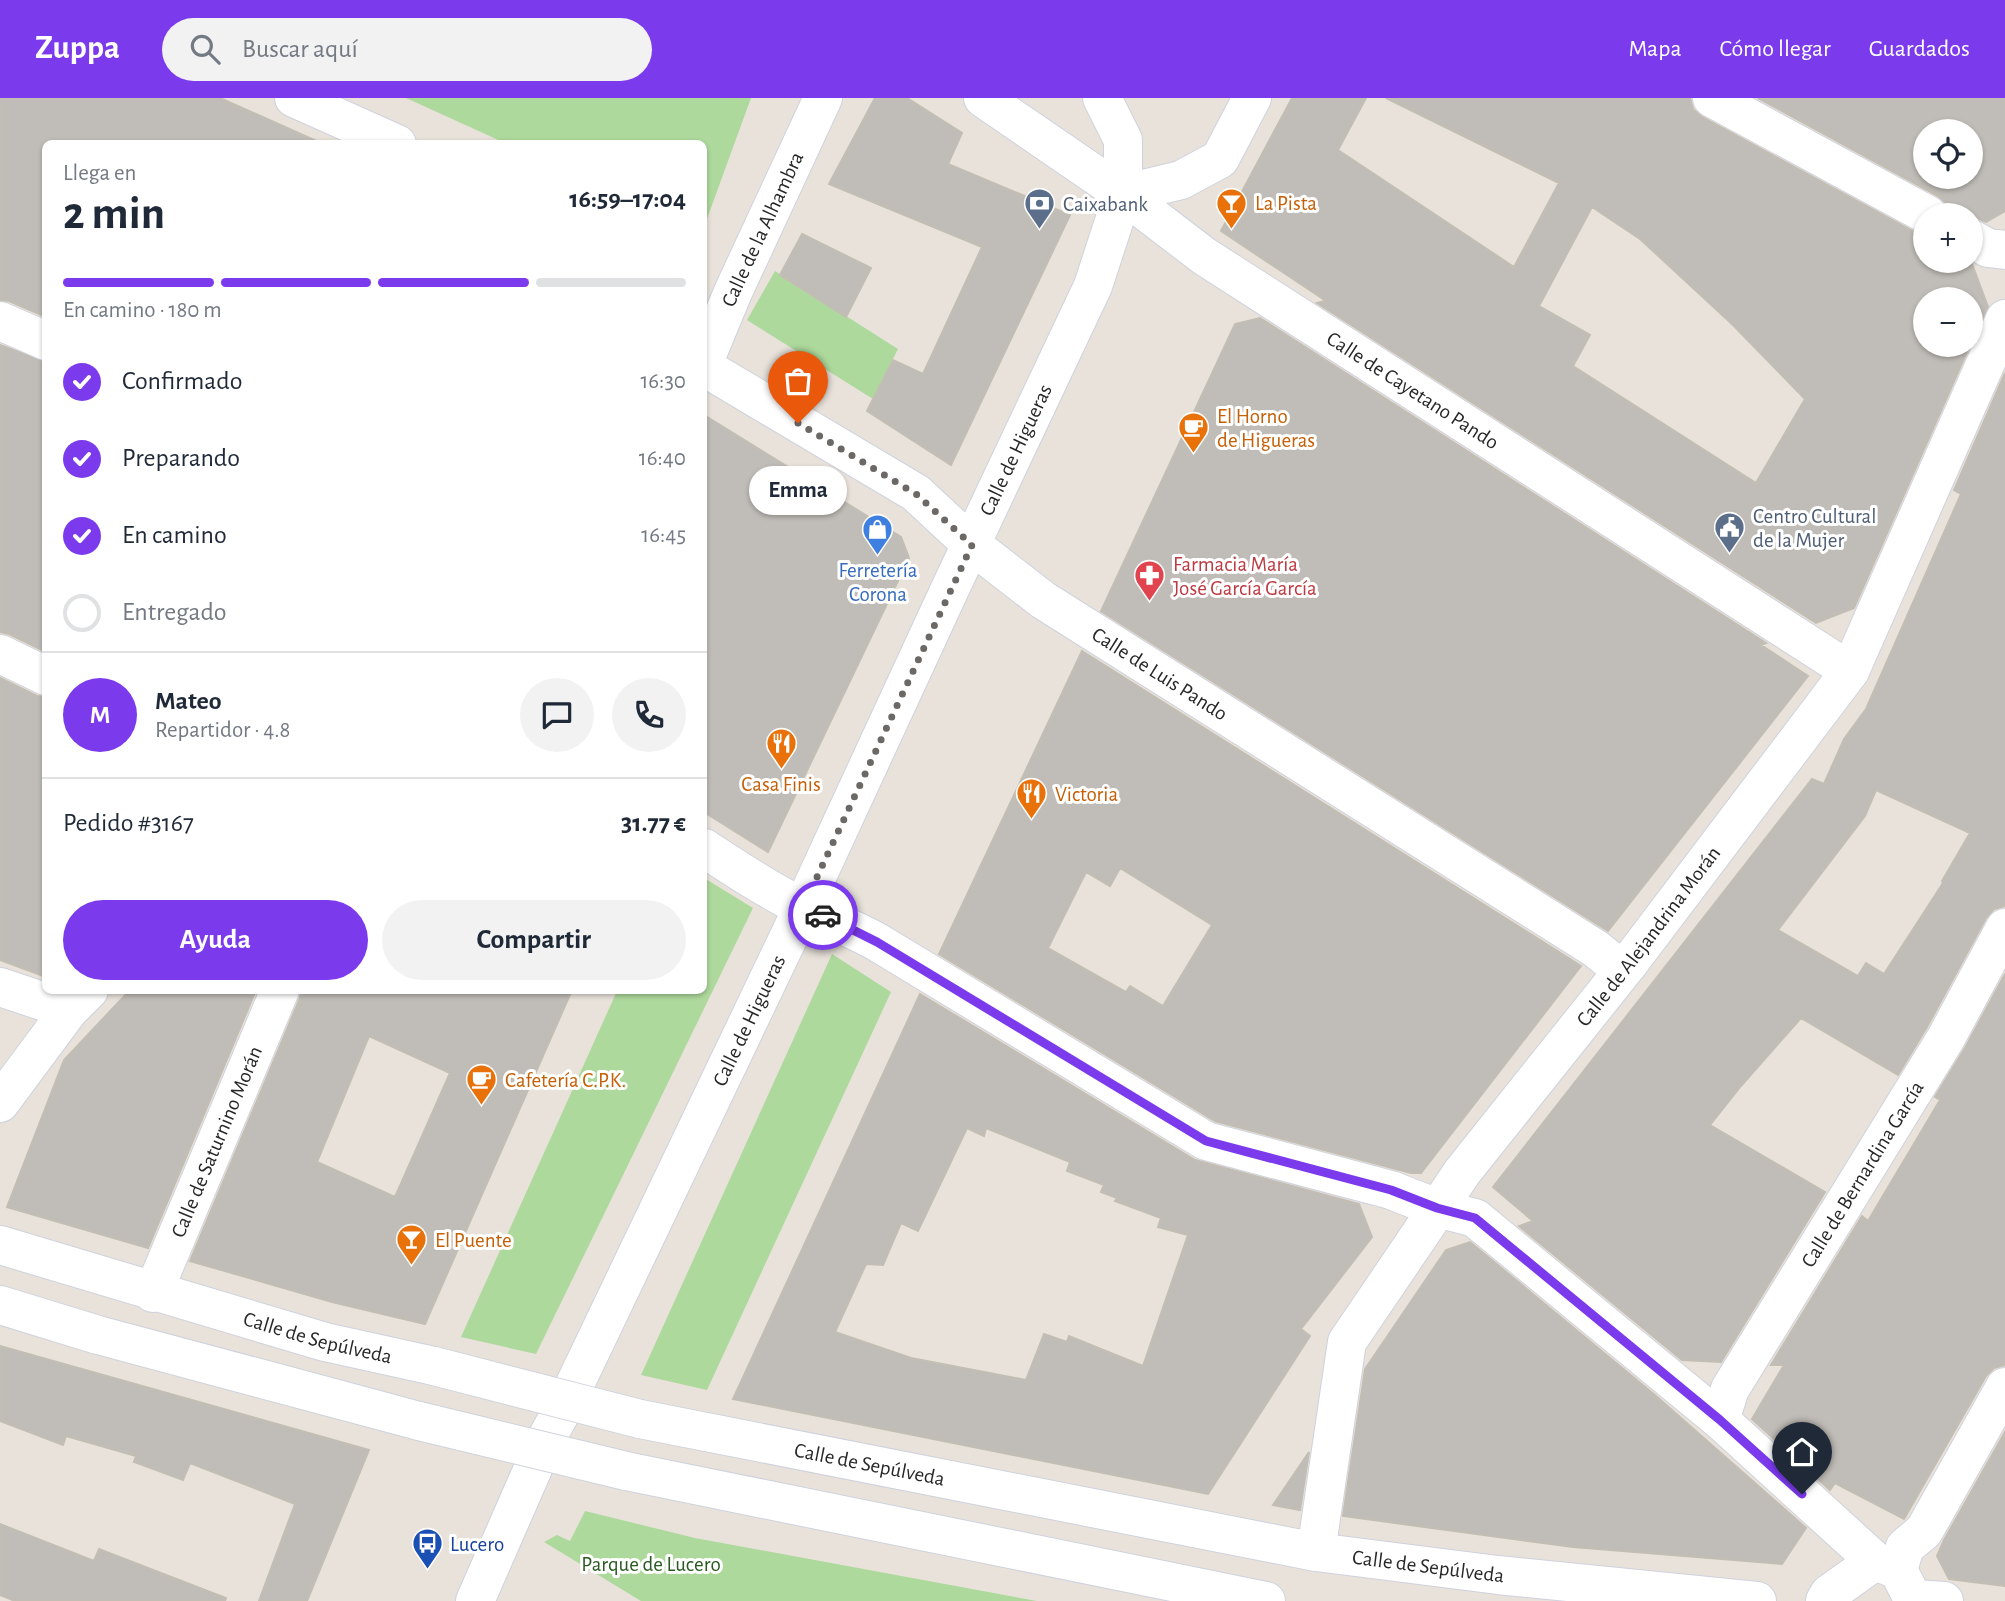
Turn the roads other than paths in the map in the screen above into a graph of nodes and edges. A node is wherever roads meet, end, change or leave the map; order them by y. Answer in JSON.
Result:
{"nodes":[{"id":1,"x":294,"y":98,"type":"edge"},
{"id":2,"x":823,"y":98,"type":"edge"},
{"id":3,"x":983,"y":98,"type":"edge"},
{"id":4,"x":1102,"y":98,"type":"edge"},
{"id":5,"x":1252,"y":98,"type":"edge"},
{"id":6,"x":1712,"y":98,"type":"edge"},
{"id":7,"x":388,"y":140,"type":"edge"},
{"id":8,"x":1123,"y":194,"type":"junction"},
{"id":9,"x":1913,"y":207,"type":"edge"},
{"id":10,"x":1983,"y":245,"type":"edge"},
{"id":11,"x":2005,"y":250,"type":"edge"},
{"id":12,"x":718,"y":285,"type":"edge"},
{"id":13,"x":2005,"y":319,"type":"edge"},
{"id":14,"x":0,"y":321,"type":"edge"},
{"id":15,"x":42,"y":339,"type":"edge"},
{"id":16,"x":707,"y":347,"type":"edge"},
{"id":17,"x":707,"y":366,"type":"edge"},
{"id":18,"x":972,"y":545,"type":"junction"},
{"id":19,"x":0,"y":654,"type":"edge"},
{"id":20,"x":1850,"y":671,"type":"junction"},
{"id":21,"x":42,"y":674,"type":"edge"},
{"id":22,"x":707,"y":850,"type":"edge"},
{"id":23,"x":803,"y":907,"type":"junction"},
{"id":24,"x":2005,"y":928,"type":"edge"},
{"id":25,"x":1629,"y":964,"type":"junction"},
{"id":26,"x":0,"y":987,"type":"edge"},
{"id":27,"x":42,"y":994,"type":"edge"},
{"id":28,"x":43,"y":994,"type":"edge"},
{"id":29,"x":278,"y":994,"type":"edge"},
{"id":30,"x":79,"y":1000,"type":"edge"},
{"id":31,"x":0,"y":1103,"type":"edge"},
{"id":32,"x":1437,"y":1208,"type":"junction"},
{"id":33,"x":0,"y":1245,"type":"edge"},
{"id":34,"x":153,"y":1293,"type":"junction"},
{"id":35,"x":0,"y":1306,"type":"edge"},
{"id":36,"x":2005,"y":1387,"type":"edge"},
{"id":37,"x":1720,"y":1420,"type":"junction"},
{"id":38,"x":1316,"y":1552,"type":"junction"},
{"id":39,"x":1909,"y":1587,"type":"edge"},
{"id":40,"x":475,"y":1601,"type":"edge"},
{"id":41,"x":1266,"y":1601,"type":"edge"},
{"id":42,"x":1757,"y":1601,"type":"edge"},
{"id":43,"x":1825,"y":1601,"type":"edge"}],
"edges":[{"from":1,"to":7,"type":"street"},
{"from":2,"to":12,"type":"street","name":"Calle de la Alhambra"},
{"from":3,"to":8,"type":"street","name":"Calle de Cayetano Pando"},
{"from":4,"to":8,"type":"street","name":"Calle de Higueras"},
{"from":5,"to":8,"type":"street"},
{"from":6,"to":9,"type":"street"},
{"from":8,"to":18,"type":"street","name":"Calle de Higueras"},
{"from":8,"to":20,"type":"street","name":"Calle de Cayetano Pando"},
{"from":10,"to":11,"type":"street"},
{"from":12,"to":16,"type":"street","name":"Calle de la Alhambra"},
{"from":13,"to":20,"type":"street","name":"Calle de Alejandrina Morán"},
{"from":14,"to":15,"type":"street"},
{"from":17,"to":18,"type":"street","name":"Calle de Luis Pando"},
{"from":18,"to":23,"type":"street","name":"Calle de Higueras"},
{"from":18,"to":25,"type":"street","name":"Calle de Luis Pando"},
{"from":19,"to":21,"type":"street"},
{"from":20,"to":25,"type":"street","name":"Calle de Alejandrina Morán"},
{"from":22,"to":23,"type":"street"},
{"from":23,"to":32,"type":"street"},
{"from":23,"to":40,"type":"street","name":"Calle de Higueras"},
{"from":24,"to":37,"type":"street","name":"Calle de Bernardina García"},
{"from":25,"to":32,"type":"street","name":"Calle de Alejandrina Morán"},
{"from":26,"to":27,"type":"street"},
{"from":28,"to":30,"type":"street"},
{"from":29,"to":34,"type":"street","name":"Calle de Saturnino Morán"},
{"from":30,"to":31,"type":"street"},
{"from":32,"to":37,"type":"street"},
{"from":32,"to":38,"type":"street","name":"Calle de Alejandrina Morán"},
{"from":33,"to":34,"type":"street","name":"Calle de Sepúlveda"},
{"from":34,"to":38,"type":"street","name":"Calle de Sepúlveda","bridge":true},
{"from":35,"to":41,"type":"street","bridge":true},
{"from":36,"to":39,"type":"street"},
{"from":37,"to":39,"type":"street"},
{"from":38,"to":42,"type":"street","name":"Calle de Sepúlveda"},
{"from":39,"to":43,"type":"street"}]}
